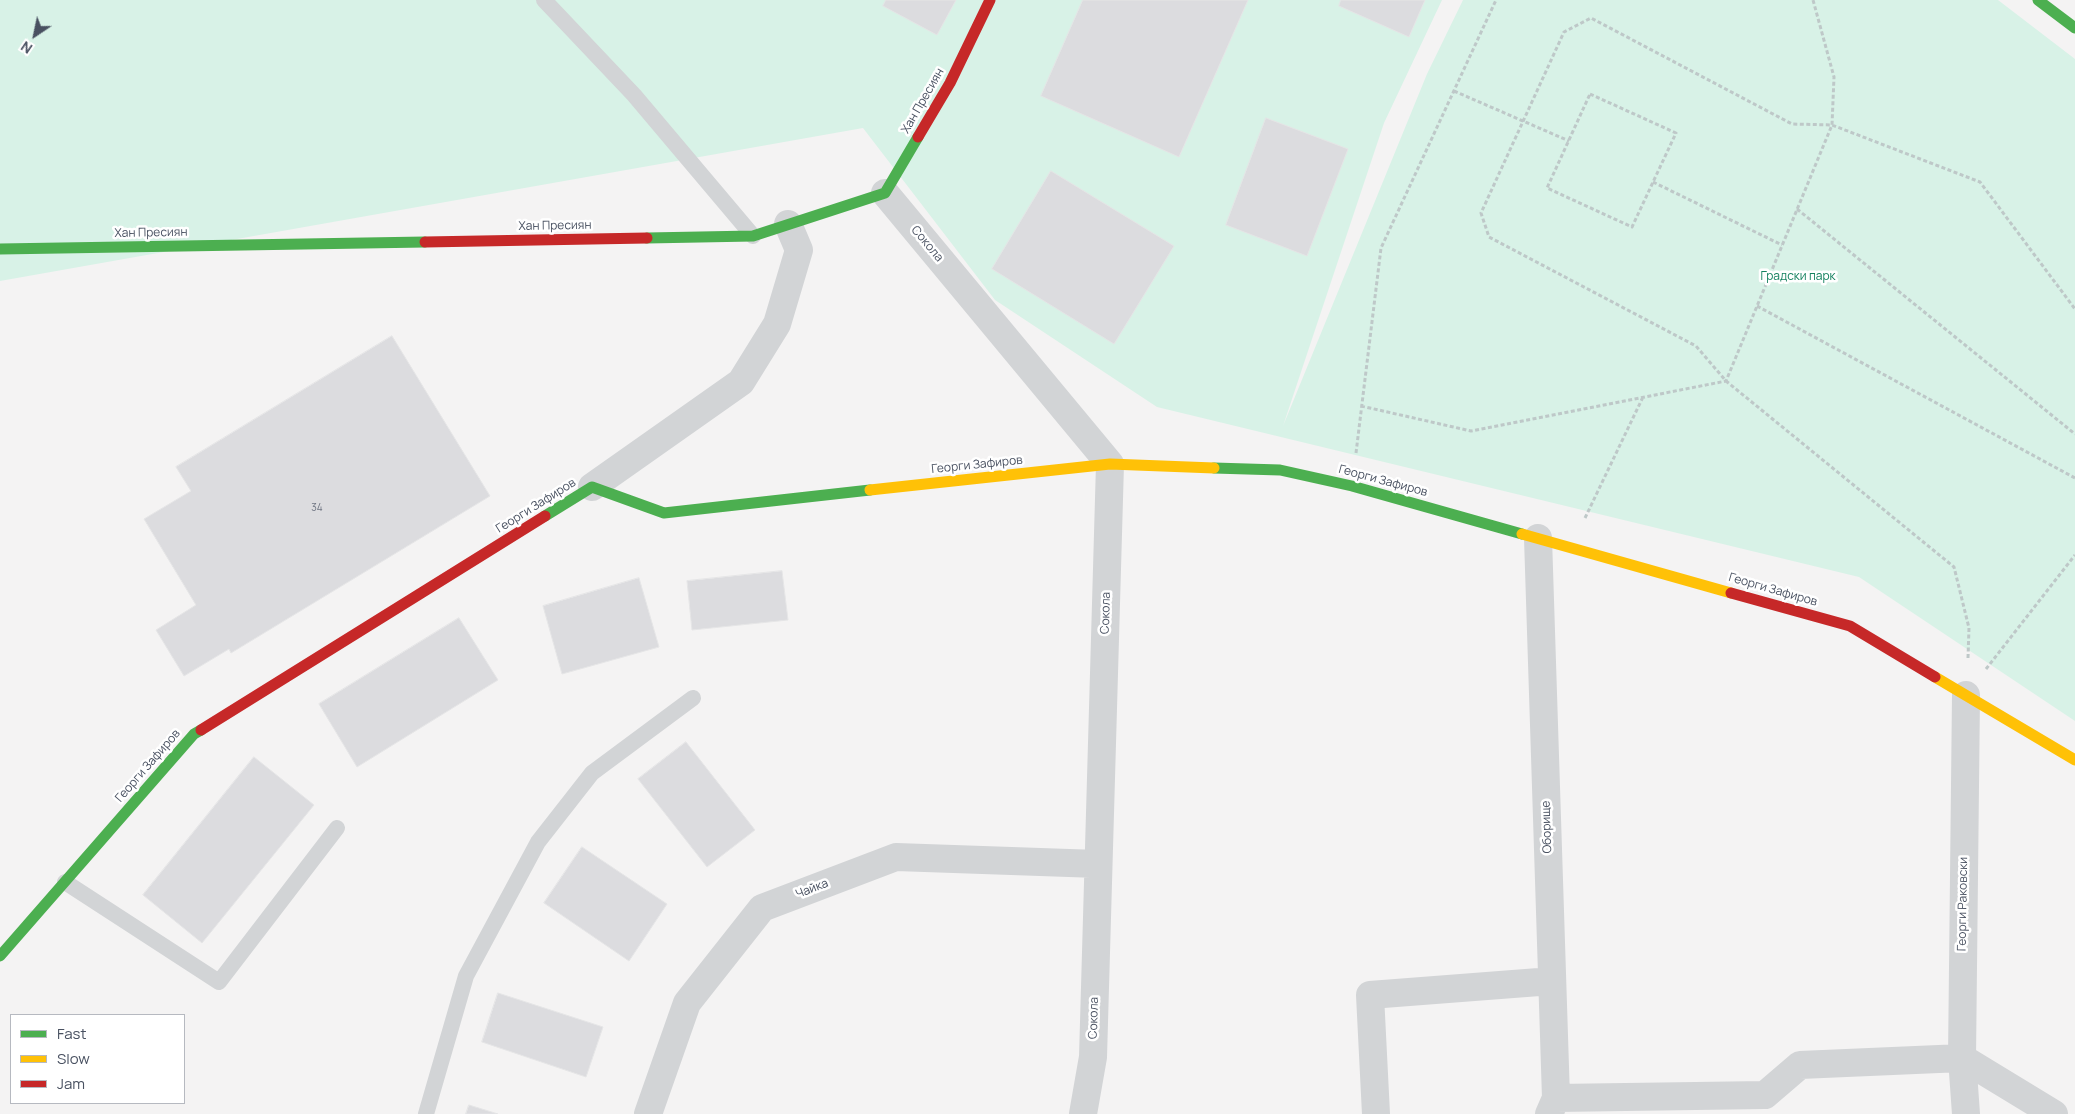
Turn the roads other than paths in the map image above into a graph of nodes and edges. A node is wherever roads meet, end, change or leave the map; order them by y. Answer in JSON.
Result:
{"nodes":[{"id":1,"x":544,"y":0,"type":"edge"},
{"id":2,"x":990,"y":0,"type":"edge"},
{"id":3,"x":2038,"y":0,"type":"edge"},
{"id":4,"x":2075,"y":28,"type":"edge"},
{"id":5,"x":885,"y":193,"type":"junction"},
{"id":6,"x":788,"y":224,"type":"junction"},
{"id":7,"x":753,"y":236,"type":"junction"},
{"id":8,"x":0,"y":249,"type":"edge"},
{"id":9,"x":1110,"y":464,"type":"junction"},
{"id":10,"x":592,"y":487,"type":"junction"},
{"id":11,"x":1538,"y":538,"type":"junction"},
{"id":12,"x":1966,"y":695,"type":"junction"},
{"id":13,"x":693,"y":698,"type":"dead end"},
{"id":14,"x":2075,"y":760,"type":"edge"},
{"id":15,"x":337,"y":828,"type":"dead end"},
{"id":16,"x":1098,"y":864,"type":"junction"},
{"id":17,"x":65,"y":882,"type":"junction"},
{"id":18,"x":0,"y":956,"type":"edge"},
{"id":19,"x":1552,"y":981,"type":"junction"},
{"id":20,"x":1962,"y":1058,"type":"junction"},
{"id":21,"x":1552,"y":1106,"type":"edge"},
{"id":22,"x":426,"y":1114,"type":"edge"},
{"id":23,"x":648,"y":1114,"type":"edge"},
{"id":24,"x":1083,"y":1114,"type":"edge"},
{"id":25,"x":1376,"y":1114,"type":"edge"},
{"id":26,"x":1966,"y":1114,"type":"edge"},
{"id":27,"x":2054,"y":1114,"type":"edge"}],
"edges":[{"from":1,"to":7,"type":"lane"},
{"from":2,"to":5,"type":"street","name":"Хан Пресиян"},
{"from":3,"to":4,"type":"street"},
{"from":5,"to":6,"type":"street","name":"Хан Пресиян"},
{"from":5,"to":9,"type":"street","name":"Сокола"},
{"from":6,"to":7,"type":"street","name":"Хан Пресиян"},
{"from":6,"to":10,"type":"street"},
{"from":7,"to":8,"type":"street","name":"Хан Пресиян"},
{"from":9,"to":10,"type":"street","name":"Георги Зафиров"},
{"from":9,"to":11,"type":"street","name":"Георги Зафиров"},
{"from":9,"to":16,"type":"street","name":"Сокола"},
{"from":10,"to":17,"type":"street","name":"Георги Зафиров"},
{"from":11,"to":12,"type":"street","name":"Георги Зафиров"},
{"from":11,"to":19,"type":"street","name":"Оборище"},
{"from":12,"to":14,"type":"street","name":"Георги Зафиров"},
{"from":12,"to":20,"type":"street","name":"Георги Раковски"},
{"from":13,"to":22,"type":"lane"},
{"from":15,"to":17,"type":"lane"},
{"from":16,"to":23,"type":"street","name":"Чайка"},
{"from":16,"to":24,"type":"street","name":"Сокола"},
{"from":17,"to":18,"type":"street","name":"Георги Зафиров"},
{"from":19,"to":21,"type":"street","name":"Оборище"},
{"from":19,"to":25,"type":"street"},
{"from":20,"to":21,"type":"street"},
{"from":20,"to":26,"type":"street","name":"Георги Раковски"},
{"from":20,"to":27,"type":"street"}]}
